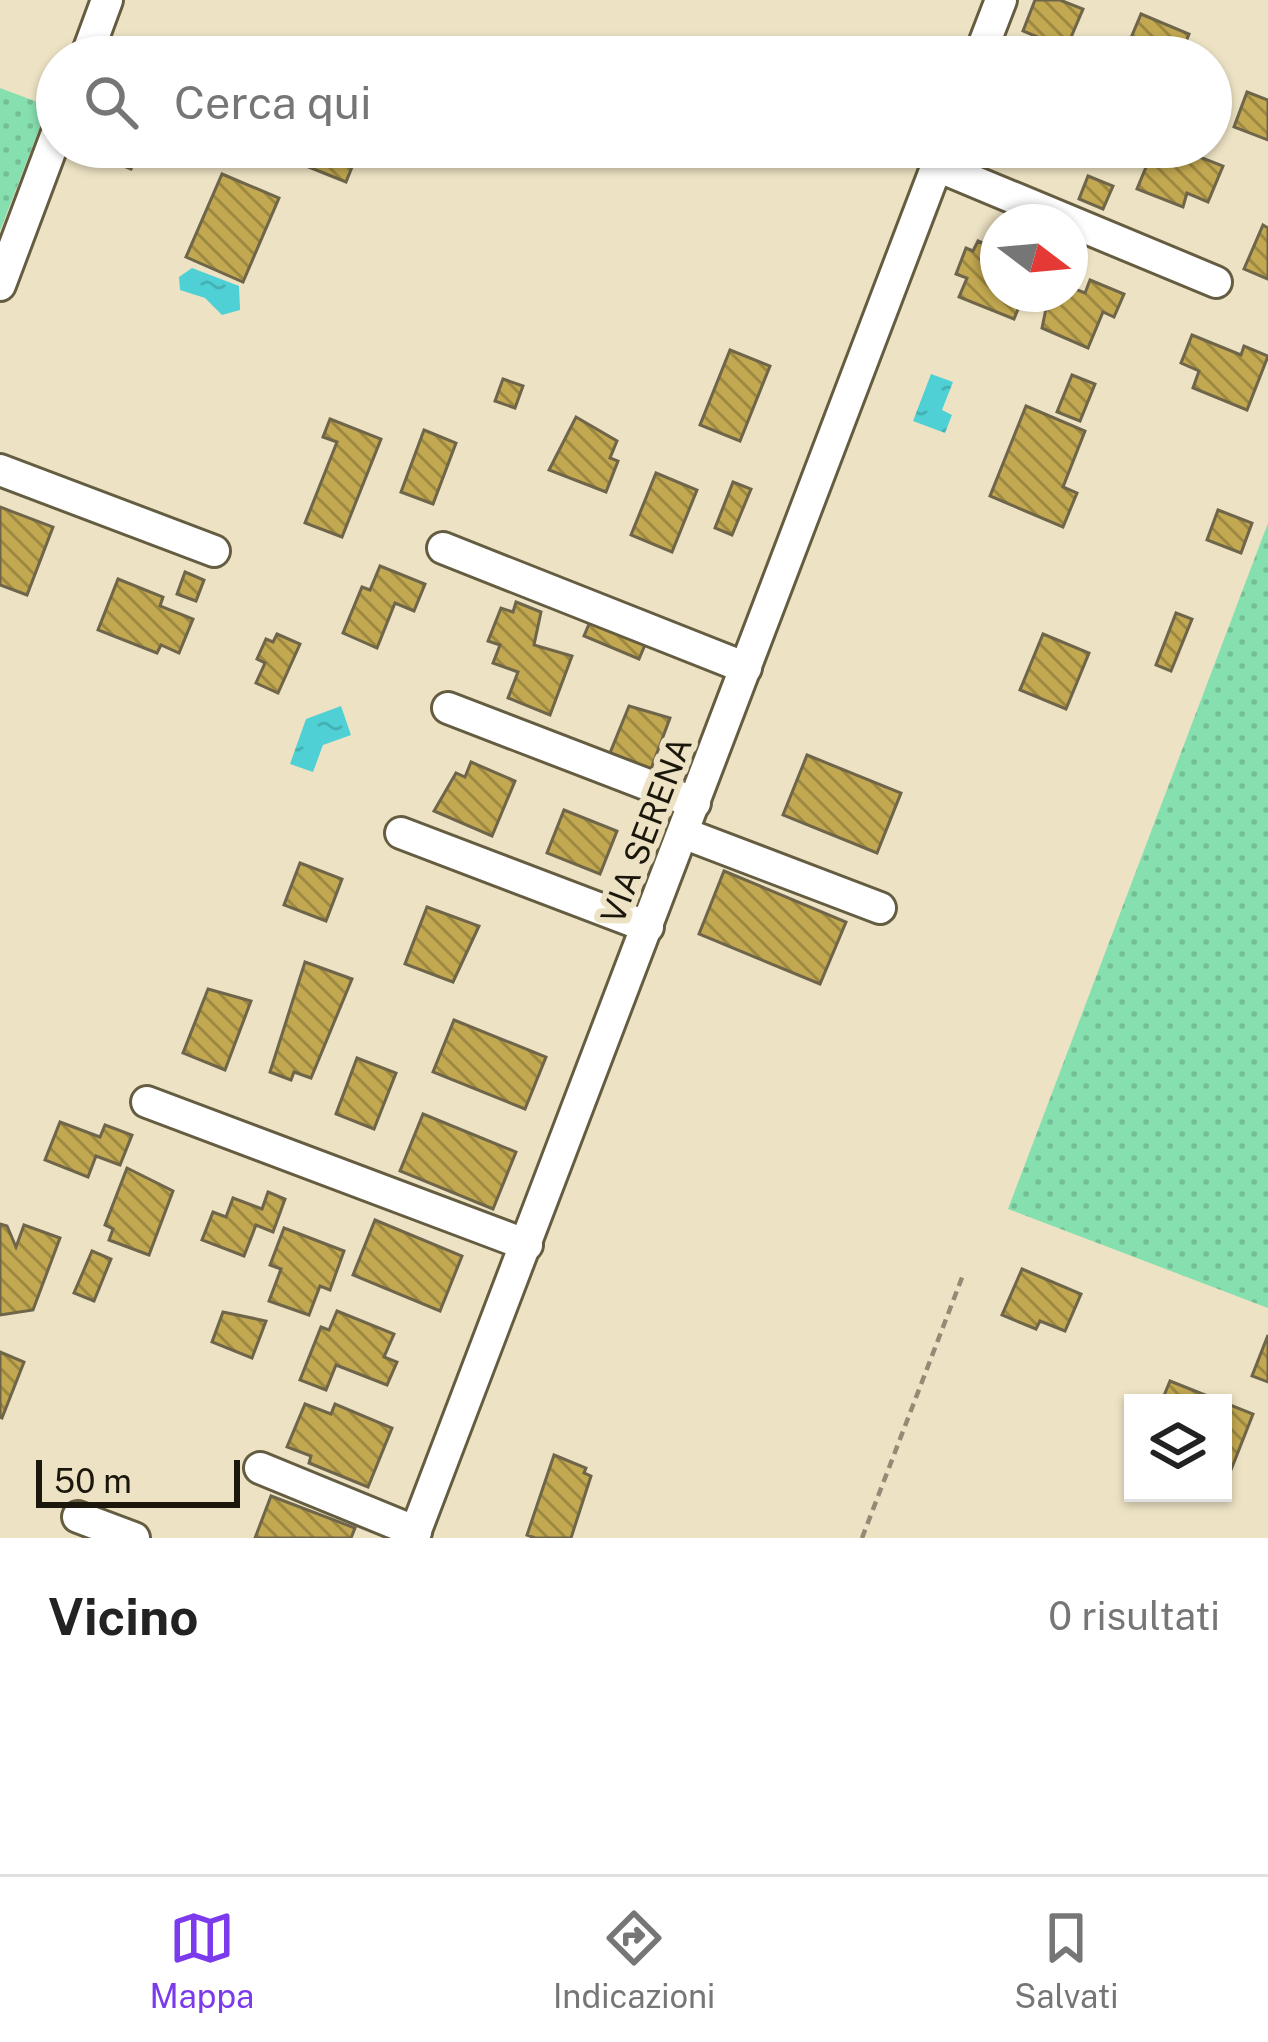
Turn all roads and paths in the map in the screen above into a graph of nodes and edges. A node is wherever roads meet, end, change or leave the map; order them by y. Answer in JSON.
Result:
{"nodes":[{"id":1,"x":1001,"y":0,"type":"edge"},
{"id":2,"x":100,"y":2,"type":"edge"},
{"id":3,"x":91,"y":36,"type":"edge"},
{"id":4,"x":987,"y":36,"type":"edge"},
{"id":5,"x":44,"y":168,"type":"edge"},
{"id":6,"x":935,"y":168,"type":"edge"},
{"id":7,"x":966,"y":168,"type":"edge"},
{"id":8,"x":1216,"y":282,"type":"dead end"},
{"id":9,"x":0,"y":285,"type":"edge"},
{"id":10,"x":0,"y":470,"type":"edge"},
{"id":11,"x":443,"y":548,"type":"dead end"},
{"id":12,"x":214,"y":551,"type":"dead end"},
{"id":13,"x":746,"y":668,"type":"junction"},
{"id":14,"x":448,"y":708,"type":"dead end"},
{"id":15,"x":695,"y":803,"type":"junction"},
{"id":16,"x":401,"y":833,"type":"dead end"},
{"id":17,"x":683,"y":833,"type":"junction"},
{"id":18,"x":880,"y":908,"type":"dead end"},
{"id":19,"x":648,"y":927,"type":"junction"},
{"id":20,"x":147,"y":1102,"type":"dead end"},
{"id":21,"x":527,"y":1245,"type":"junction"},
{"id":22,"x":963,"y":1275,"type":"dead end"},
{"id":23,"x":260,"y":1468,"type":"dead end"},
{"id":24,"x":78,"y":1516,"type":"dead end"},
{"id":25,"x":415,"y":1535,"type":"edge"},
{"id":26,"x":134,"y":1538,"type":"edge"},
{"id":27,"x":862,"y":1538,"type":"edge"}],
"edges":[{"from":1,"to":4,"type":"street"},
{"from":2,"to":3,"type":"street"},
{"from":5,"to":9,"type":"street"},
{"from":6,"to":13,"type":"street","name":"VIA SERENA"},
{"from":7,"to":8,"type":"street"},
{"from":10,"to":12,"type":"street"},
{"from":11,"to":13,"type":"street"},
{"from":13,"to":15,"type":"street","name":"VIA SERENA"},
{"from":14,"to":15,"type":"street"},
{"from":15,"to":17,"type":"street","name":"VIA SERENA"},
{"from":16,"to":19,"type":"street"},
{"from":17,"to":18,"type":"street"},
{"from":17,"to":19,"type":"street","name":"VIA SERENA"},
{"from":19,"to":21,"type":"street","name":"VIA SERENA"},
{"from":20,"to":21,"type":"street"},
{"from":21,"to":25,"type":"street","name":"VIA SERENA"},
{"from":22,"to":27,"type":"path"},
{"from":23,"to":25,"type":"street"},
{"from":24,"to":26,"type":"street"}]}
